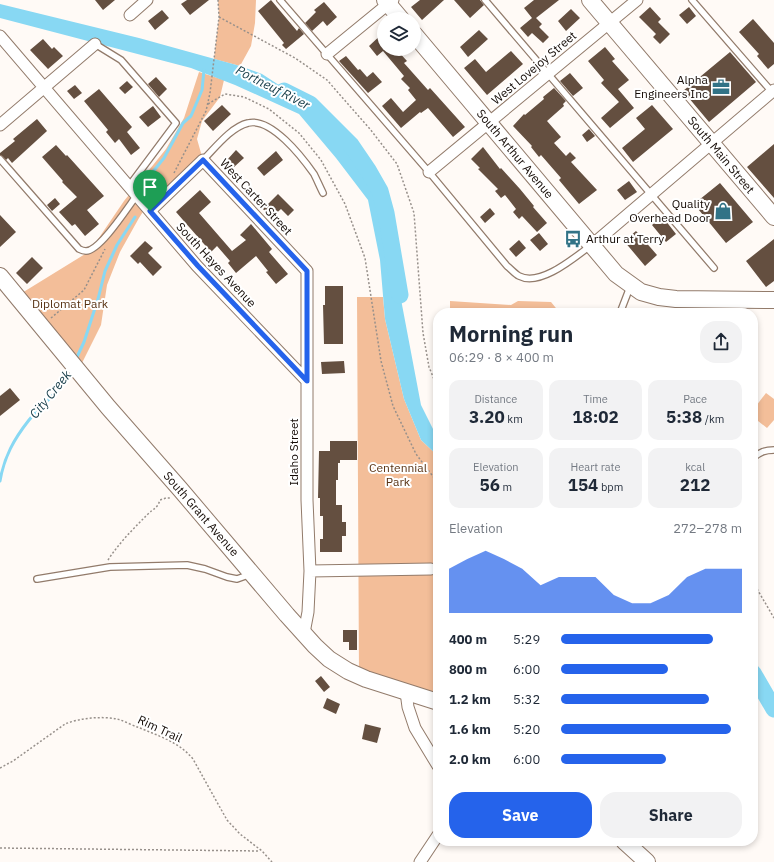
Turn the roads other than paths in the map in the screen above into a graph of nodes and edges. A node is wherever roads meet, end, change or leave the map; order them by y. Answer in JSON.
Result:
{"nodes":[{"id":1,"x":147,"y":0,"type":"edge"},
{"id":2,"x":280,"y":0,"type":"edge"},
{"id":3,"x":485,"y":0,"type":"edge"},
{"id":4,"x":590,"y":0,"type":"edge"},
{"id":5,"x":637,"y":0,"type":"edge"},
{"id":6,"x":692,"y":0,"type":"edge"},
{"id":7,"x":389,"y":1,"type":"edge"},
{"id":8,"x":396,"y":12,"type":"edge"},
{"id":9,"x":130,"y":15,"type":"dead end"},
{"id":10,"x":610,"y":23,"type":"junction"},
{"id":11,"x":0,"y":36,"type":"edge"},
{"id":12,"x":421,"y":42,"type":"edge"},
{"id":13,"x":95,"y":44,"type":"joint"},
{"id":14,"x":327,"y":54,"type":"junction"},
{"id":15,"x":548,"y":73,"type":"junction"},
{"id":16,"x":44,"y":88,"type":"junction"},
{"id":17,"x":773,"y":91,"type":"edge"},
{"id":18,"x":488,"y":123,"type":"junction"},
{"id":19,"x":0,"y":125,"type":"edge"},
{"id":20,"x":711,"y":144,"type":"junction"},
{"id":21,"x":0,"y":159,"type":"edge"},
{"id":22,"x":203,"y":160,"type":"junction"},
{"id":23,"x":429,"y":172,"type":"junction"},
{"id":24,"x":129,"y":186,"type":"junction"},
{"id":25,"x":323,"y":193,"type":"dead end"},
{"id":26,"x":651,"y":195,"type":"junction"},
{"id":27,"x":139,"y":198,"type":"junction"},
{"id":28,"x":150,"y":211,"type":"junction"},
{"id":29,"x":774,"y":217,"type":"edge"},
{"id":30,"x":592,"y":245,"type":"junction"},
{"id":31,"x":714,"y":268,"type":"dead end"},
{"id":32,"x":307,"y":271,"type":"joint"},
{"id":33,"x":0,"y":276,"type":"edge"},
{"id":34,"x":631,"y":286,"type":"junction"},
{"id":35,"x":774,"y":300,"type":"edge"},
{"id":36,"x":622,"y":308,"type":"edge"},
{"id":37,"x":307,"y":381,"type":"junction"},
{"id":38,"x":774,"y":450,"type":"edge"},
{"id":39,"x":758,"y":454,"type":"edge"},
{"id":40,"x":431,"y":569,"type":"dead end"},
{"id":41,"x":310,"y":571,"type":"junction"},
{"id":42,"x":252,"y":573,"type":"junction"},
{"id":43,"x":37,"y":579,"type":"dead end"},
{"id":44,"x":304,"y":633,"type":"junction"},
{"id":45,"x":406,"y":692,"type":"junction"},
{"id":46,"x":433,"y":700,"type":"edge"},
{"id":47,"x":433,"y":758,"type":"edge"},
{"id":48,"x":433,"y":842,"type":"edge"},
{"id":49,"x":629,"y":846,"type":"edge"},
{"id":50,"x":420,"y":862,"type":"edge"},
{"id":51,"x":647,"y":862,"type":"edge"}],
"edges":[{"from":1,"to":9,"type":"street"},
{"from":2,"to":14,"type":"lane"},
{"from":3,"to":15,"type":"lane"},
{"from":4,"to":10,"type":"main road","name":"South Main Street"},
{"from":5,"to":10,"type":"street","name":"West Lovejoy Street"},
{"from":6,"to":17,"type":"lane"},
{"from":7,"to":8,"type":"main road"},
{"from":7,"to":14,"type":"street"},
{"from":10,"to":15,"type":"street","name":"West Lovejoy Street"},
{"from":10,"to":20,"type":"main road","name":"South Main Street"},
{"from":11,"to":16,"type":"street","name":"South Hayes Avenue"},
{"from":12,"to":18,"type":"main road","name":"South Arthur Avenue"},
{"from":13,"to":16,"type":"street"},
{"from":13,"to":24,"type":"lane"},
{"from":14,"to":23,"type":"lane"},
{"from":15,"to":18,"type":"street","name":"West Lovejoy Street"},
{"from":15,"to":26,"type":"lane"},
{"from":16,"to":19,"type":"street"},
{"from":16,"to":24,"type":"street","name":"South Hayes Avenue"},
{"from":17,"to":20,"type":"street"},
{"from":18,"to":23,"type":"street","name":"West Lovejoy Street"},
{"from":18,"to":30,"type":"main road","name":"South Arthur Avenue"},
{"from":20,"to":26,"type":"street"},
{"from":20,"to":29,"type":"main road","name":"South Main Street"},
{"from":21,"to":27,"type":"lane"},
{"from":22,"to":25,"type":"lane"},
{"from":22,"to":28,"type":"street","name":"West Carter Street"},
{"from":22,"to":32,"type":"street","name":"West Carter Street"},
{"from":23,"to":30,"type":"lane"},
{"from":24,"to":27,"type":"street","name":"South Hayes Avenue"},
{"from":26,"to":30,"type":"street"},
{"from":26,"to":31,"type":"lane"},
{"from":27,"to":28,"type":"street","name":"South Hayes Avenue"},
{"from":28,"to":37,"type":"street","name":"South Hayes Avenue"},
{"from":30,"to":34,"type":"main road","name":"South Arthur Avenue"},
{"from":32,"to":37,"type":"street","name":"Idaho Street"},
{"from":33,"to":42,"type":"main road","name":"South Grant Avenue"},
{"from":34,"to":35,"type":"main road","name":"South Arthur Avenue"},
{"from":34,"to":36,"type":"lane"},
{"from":37,"to":41,"type":"street","name":"Idaho Street"},
{"from":38,"to":39,"type":"lane"},
{"from":40,"to":41,"type":"street"},
{"from":41,"to":44,"type":"street","name":"Idaho Street"},
{"from":42,"to":43,"type":"lane"},
{"from":42,"to":44,"type":"main road","name":"South Grant Avenue"},
{"from":44,"to":45,"type":"main road","name":"South Grant Avenue"},
{"from":45,"to":46,"type":"main road","name":"South Grant Avenue"},
{"from":45,"to":47,"type":"street"},
{"from":48,"to":50,"type":"street"},
{"from":49,"to":51,"type":"main road"}]}
